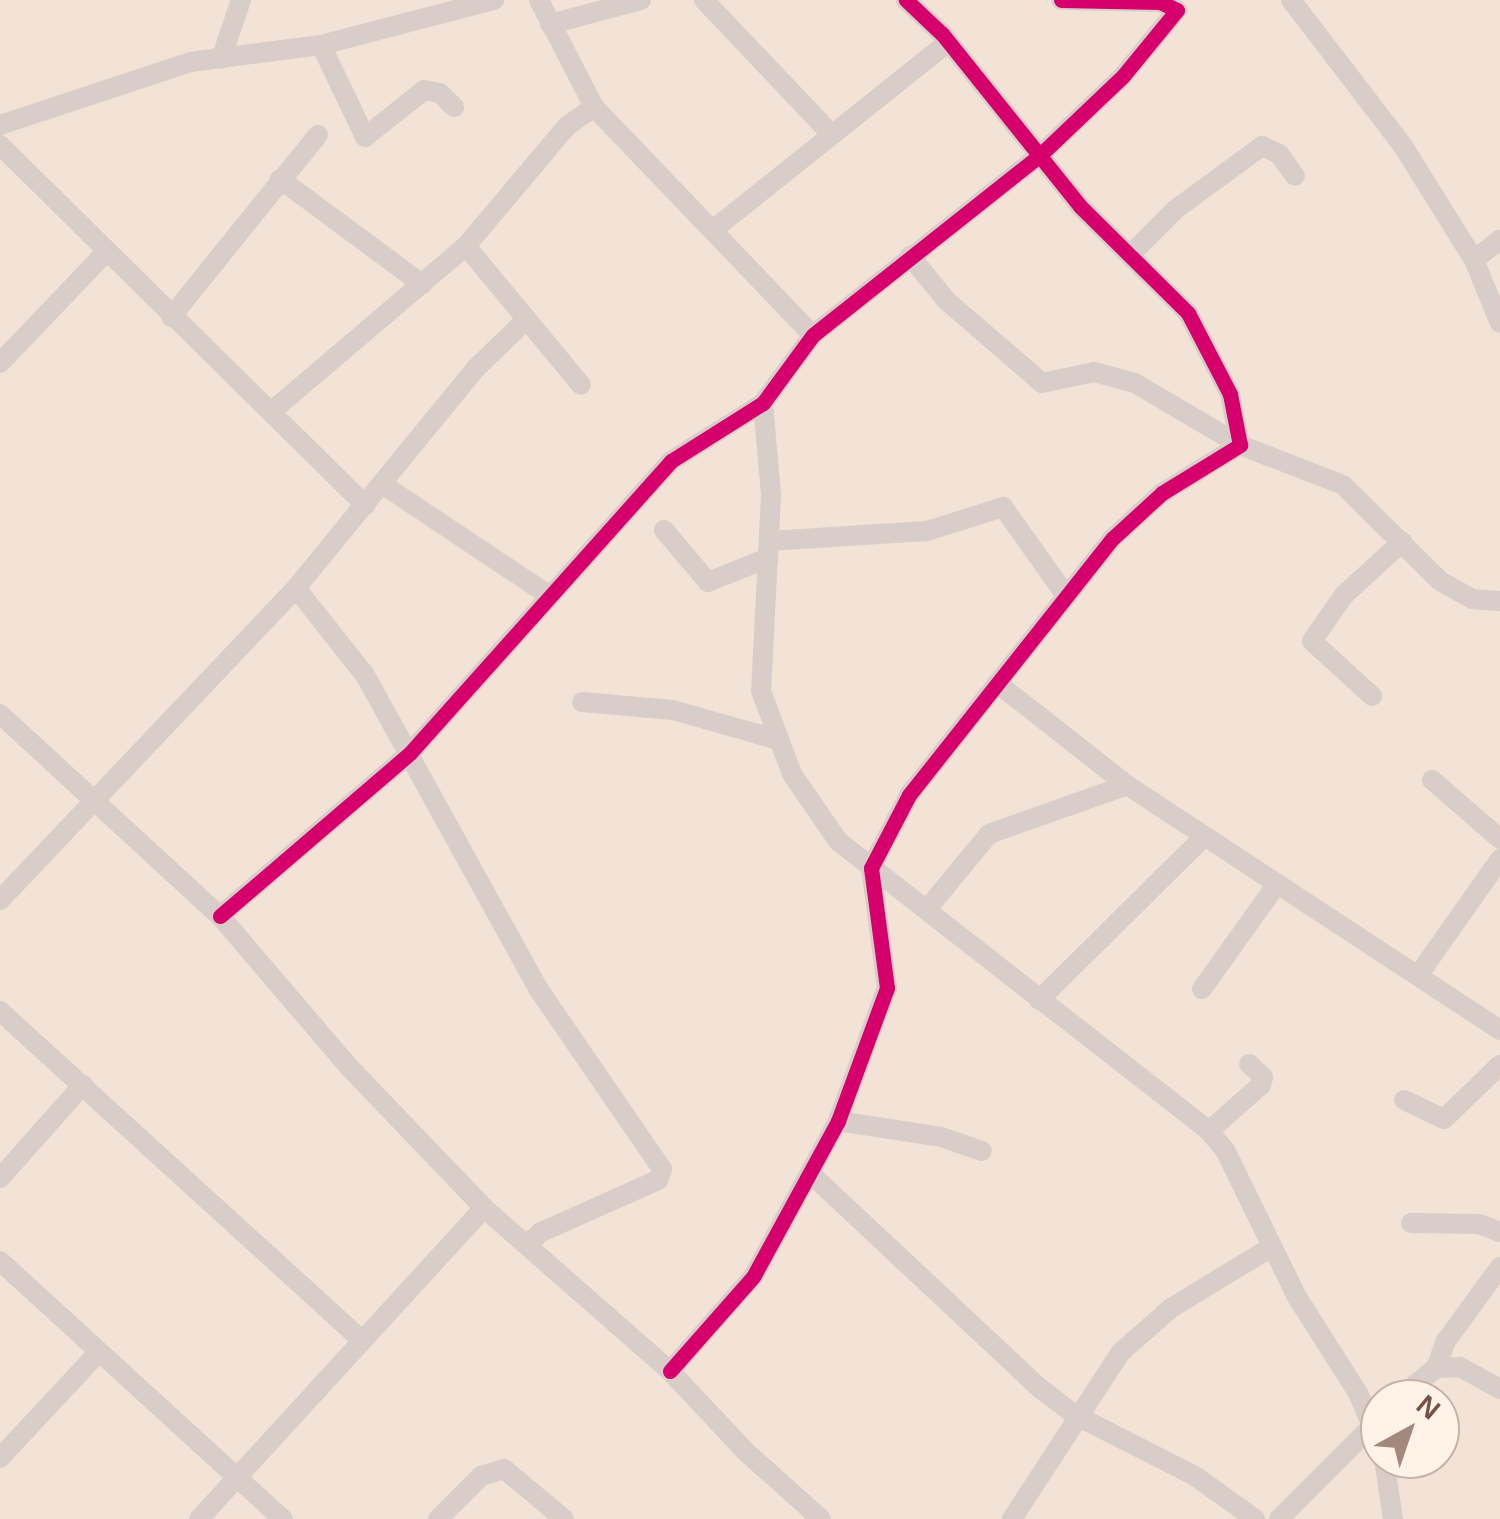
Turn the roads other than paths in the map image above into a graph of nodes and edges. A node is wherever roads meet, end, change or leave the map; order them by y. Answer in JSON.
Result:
{"nodes":[{"id":1,"x":242,"y":0,"type":"edge"},
{"id":2,"x":494,"y":0,"type":"edge"},
{"id":3,"x":539,"y":0,"type":"edge"},
{"id":4,"x":640,"y":0,"type":"edge"},
{"id":5,"x":704,"y":0,"type":"edge"},
{"id":6,"x":906,"y":0,"type":"edge"},
{"id":7,"x":1061,"y":0,"type":"edge"},
{"id":8,"x":1291,"y":0,"type":"edge"},
{"id":9,"x":550,"y":24,"type":"junction"},
{"id":10,"x":948,"y":42,"type":"junction"},
{"id":11,"x":321,"y":45,"type":"junction"},
{"id":12,"x":220,"y":60,"type":"junction"},
{"id":13,"x":454,"y":107,"type":"dead end"},
{"id":14,"x":594,"y":107,"type":"junction"},
{"id":15,"x":0,"y":125,"type":"edge"},
{"id":16,"x":830,"y":133,"type":"junction"},
{"id":17,"x":318,"y":135,"type":"dead end"},
{"id":18,"x":0,"y":145,"type":"edge"},
{"id":19,"x":1040,"y":155,"type":"junction"},
{"id":20,"x":1295,"y":176,"type":"dead end"},
{"id":21,"x":280,"y":179,"type":"junction"},
{"id":22,"x":714,"y":229,"type":"junction"},
{"id":23,"x":1500,"y":240,"type":"edge"},
{"id":24,"x":466,"y":246,"type":"junction"},
{"id":25,"x":104,"y":254,"type":"junction"},
{"id":26,"x":1132,"y":254,"type":"junction"},
{"id":27,"x":910,"y":256,"type":"junction"},
{"id":28,"x":1474,"y":260,"type":"junction"},
{"id":29,"x":422,"y":284,"type":"junction"},
{"id":30,"x":171,"y":317,"type":"junction"},
{"id":31,"x":527,"y":319,"type":"junction"},
{"id":32,"x":1500,"y":323,"type":"edge"},
{"id":33,"x":814,"y":335,"type":"junction"},
{"id":34,"x":0,"y":363,"type":"edge"},
{"id":35,"x":580,"y":385,"type":"dead end"},
{"id":36,"x":763,"y":403,"type":"junction"},
{"id":37,"x":272,"y":410,"type":"junction"},
{"id":38,"x":1240,"y":445,"type":"junction"},
{"id":39,"x":382,"y":484,"type":"junction"},
{"id":40,"x":365,"y":504,"type":"junction"},
{"id":41,"x":664,"y":530,"type":"dead end"},
{"id":42,"x":1402,"y":542,"type":"junction"},
{"id":43,"x":768,"y":549,"type":"junction"},
{"id":44,"x":296,"y":588,"type":"junction"},
{"id":45,"x":550,"y":596,"type":"junction"},
{"id":46,"x":1067,"y":597,"type":"junction"},
{"id":47,"x":1500,"y":601,"type":"edge"},
{"id":48,"x":996,"y":683,"type":"junction"},
{"id":49,"x":1372,"y":696,"type":"dead end"},
{"id":50,"x":582,"y":702,"type":"dead end"},
{"id":51,"x":0,"y":714,"type":"edge"},
{"id":52,"x":775,"y":738,"type":"junction"},
{"id":53,"x":410,"y":753,"type":"junction"},
{"id":54,"x":1432,"y":780,"type":"dead end"},
{"id":55,"x":1126,"y":784,"type":"junction"},
{"id":56,"x":91,"y":797,"type":"junction"},
{"id":57,"x":1204,"y":837,"type":"junction"},
{"id":58,"x":1500,"y":839,"type":"edge"},
{"id":59,"x":1500,"y":859,"type":"edge"},
{"id":60,"x":872,"y":868,"type":"junction"},
{"id":61,"x":1278,"y":884,"type":"junction"},
{"id":62,"x":0,"y":900,"type":"edge"},
{"id":63,"x":927,"y":909,"type":"junction"},
{"id":64,"x":220,"y":916,"type":"junction"},
{"id":65,"x":1419,"y":974,"type":"junction"},
{"id":66,"x":1202,"y":989,"type":"dead end"},
{"id":67,"x":1038,"y":1000,"type":"junction"},
{"id":68,"x":0,"y":1011,"type":"edge"},
{"id":69,"x":1500,"y":1030,"type":"edge"},
{"id":70,"x":1249,"y":1064,"type":"dead end"},
{"id":71,"x":1500,"y":1065,"type":"edge"},
{"id":72,"x":83,"y":1086,"type":"junction"},
{"id":73,"x":1404,"y":1100,"type":"dead end"},
{"id":74,"x":838,"y":1121,"type":"junction"},
{"id":75,"x":1209,"y":1131,"type":"junction"},
{"id":76,"x":982,"y":1151,"type":"dead end"},
{"id":77,"x":813,"y":1176,"type":"junction"},
{"id":78,"x":0,"y":1178,"type":"edge"},
{"id":79,"x":484,"y":1208,"type":"junction"},
{"id":80,"x":1411,"y":1223,"type":"dead end"},
{"id":81,"x":1500,"y":1232,"type":"edge"},
{"id":82,"x":528,"y":1244,"type":"junction"},
{"id":83,"x":1270,"y":1248,"type":"junction"},
{"id":84,"x":0,"y":1261,"type":"edge"},
{"id":85,"x":1500,"y":1267,"type":"edge"},
{"id":86,"x":362,"y":1340,"type":"junction"},
{"id":87,"x":98,"y":1352,"type":"junction"},
{"id":88,"x":1436,"y":1368,"type":"junction"},
{"id":89,"x":670,"y":1370,"type":"junction"},
{"id":90,"x":1422,"y":1379,"type":"edge"},
{"id":91,"x":1500,"y":1389,"type":"edge"},
{"id":92,"x":1360,"y":1399,"type":"edge"},
{"id":93,"x":1075,"y":1415,"type":"junction"},
{"id":94,"x":1360,"y":1445,"type":"edge"},
{"id":95,"x":0,"y":1458,"type":"edge"},
{"id":96,"x":236,"y":1479,"type":"junction"},
{"id":97,"x":1387,"y":1479,"type":"edge"},
{"id":98,"x":199,"y":1519,"type":"edge"},
{"id":99,"x":283,"y":1519,"type":"edge"},
{"id":100,"x":438,"y":1519,"type":"edge"},
{"id":101,"x":564,"y":1519,"type":"edge"},
{"id":102,"x":821,"y":1519,"type":"edge"},
{"id":103,"x":1012,"y":1519,"type":"edge"},
{"id":104,"x":1255,"y":1519,"type":"edge"},
{"id":105,"x":1279,"y":1519,"type":"edge"},
{"id":106,"x":1393,"y":1519,"type":"edge"}],
"edges":[{"from":1,"to":12,"type":"street"},
{"from":2,"to":11,"type":"street"},
{"from":3,"to":9,"type":"street"},
{"from":4,"to":9,"type":"street"},
{"from":5,"to":16,"type":"street"},
{"from":6,"to":10,"type":"street"},
{"from":7,"to":19,"type":"street"},
{"from":8,"to":28,"type":"street"},
{"from":9,"to":14,"type":"street"},
{"from":10,"to":16,"type":"street"},
{"from":10,"to":19,"type":"street"},
{"from":11,"to":12,"type":"street"},
{"from":11,"to":13,"type":"street"},
{"from":12,"to":15,"type":"street"},
{"from":14,"to":22,"type":"street"},
{"from":14,"to":24,"type":"street"},
{"from":16,"to":22,"type":"street"},
{"from":17,"to":21,"type":"street"},
{"from":18,"to":25,"type":"street"},
{"from":19,"to":26,"type":"street"},
{"from":19,"to":27,"type":"street"},
{"from":20,"to":26,"type":"street"},
{"from":21,"to":29,"type":"street"},
{"from":21,"to":30,"type":"street"},
{"from":22,"to":33,"type":"street"},
{"from":23,"to":28,"type":"street"},
{"from":24,"to":29,"type":"street"},
{"from":24,"to":31,"type":"street"},
{"from":25,"to":30,"type":"street"},
{"from":25,"to":34,"type":"street"},
{"from":26,"to":38,"type":"street"},
{"from":27,"to":33,"type":"street"},
{"from":27,"to":38,"type":"street"},
{"from":28,"to":32,"type":"street"},
{"from":29,"to":37,"type":"street"},
{"from":30,"to":37,"type":"street"},
{"from":31,"to":35,"type":"street"},
{"from":31,"to":39,"type":"street"},
{"from":33,"to":36,"type":"street"},
{"from":36,"to":43,"type":"street"},
{"from":36,"to":45,"type":"street"},
{"from":37,"to":40,"type":"street"},
{"from":38,"to":42,"type":"street"},
{"from":38,"to":46,"type":"street"},
{"from":39,"to":40,"type":"street"},
{"from":39,"to":45,"type":"street"},
{"from":40,"to":44,"type":"street"},
{"from":41,"to":43,"type":"street"},
{"from":42,"to":47,"type":"street"},
{"from":42,"to":49,"type":"street"},
{"from":43,"to":46,"type":"street"},
{"from":43,"to":52,"type":"street"},
{"from":44,"to":53,"type":"street"},
{"from":44,"to":56,"type":"street"},
{"from":45,"to":53,"type":"street"},
{"from":46,"to":48,"type":"street"},
{"from":48,"to":55,"type":"street"},
{"from":48,"to":60,"type":"street"},
{"from":50,"to":52,"type":"street"},
{"from":51,"to":56,"type":"street"},
{"from":52,"to":60,"type":"street"},
{"from":53,"to":64,"type":"street"},
{"from":53,"to":82,"type":"street"},
{"from":54,"to":58,"type":"street"},
{"from":55,"to":57,"type":"street"},
{"from":55,"to":63,"type":"street"},
{"from":56,"to":62,"type":"street"},
{"from":56,"to":64,"type":"street"},
{"from":57,"to":61,"type":"street"},
{"from":57,"to":67,"type":"street"},
{"from":59,"to":65,"type":"street"},
{"from":60,"to":63,"type":"street"},
{"from":60,"to":74,"type":"street"},
{"from":61,"to":65,"type":"street"},
{"from":61,"to":66,"type":"street"},
{"from":63,"to":67,"type":"street"},
{"from":64,"to":79,"type":"street"},
{"from":65,"to":69,"type":"street"},
{"from":67,"to":75,"type":"street"},
{"from":68,"to":72,"type":"street"},
{"from":70,"to":75,"type":"street"},
{"from":71,"to":73,"type":"street"},
{"from":72,"to":78,"type":"street"},
{"from":72,"to":86,"type":"street"},
{"from":74,"to":76,"type":"street"},
{"from":74,"to":77,"type":"street"},
{"from":75,"to":83,"type":"street"},
{"from":77,"to":89,"type":"street"},
{"from":77,"to":93,"type":"street"},
{"from":79,"to":82,"type":"street"},
{"from":79,"to":86,"type":"street"},
{"from":80,"to":81,"type":"street"},
{"from":82,"to":89,"type":"street"},
{"from":83,"to":92,"type":"street"},
{"from":83,"to":93,"type":"street"},
{"from":84,"to":87,"type":"street"},
{"from":85,"to":88,"type":"street"},
{"from":86,"to":96,"type":"street"},
{"from":87,"to":95,"type":"street"},
{"from":87,"to":96,"type":"street"},
{"from":88,"to":90,"type":"street"},
{"from":88,"to":91,"type":"street"},
{"from":89,"to":102,"type":"street"},
{"from":93,"to":103,"type":"street"},
{"from":93,"to":104,"type":"street"},
{"from":94,"to":105,"type":"street"},
{"from":96,"to":98,"type":"street"},
{"from":96,"to":99,"type":"street"},
{"from":97,"to":106,"type":"street"},
{"from":100,"to":101,"type":"street"}]}
